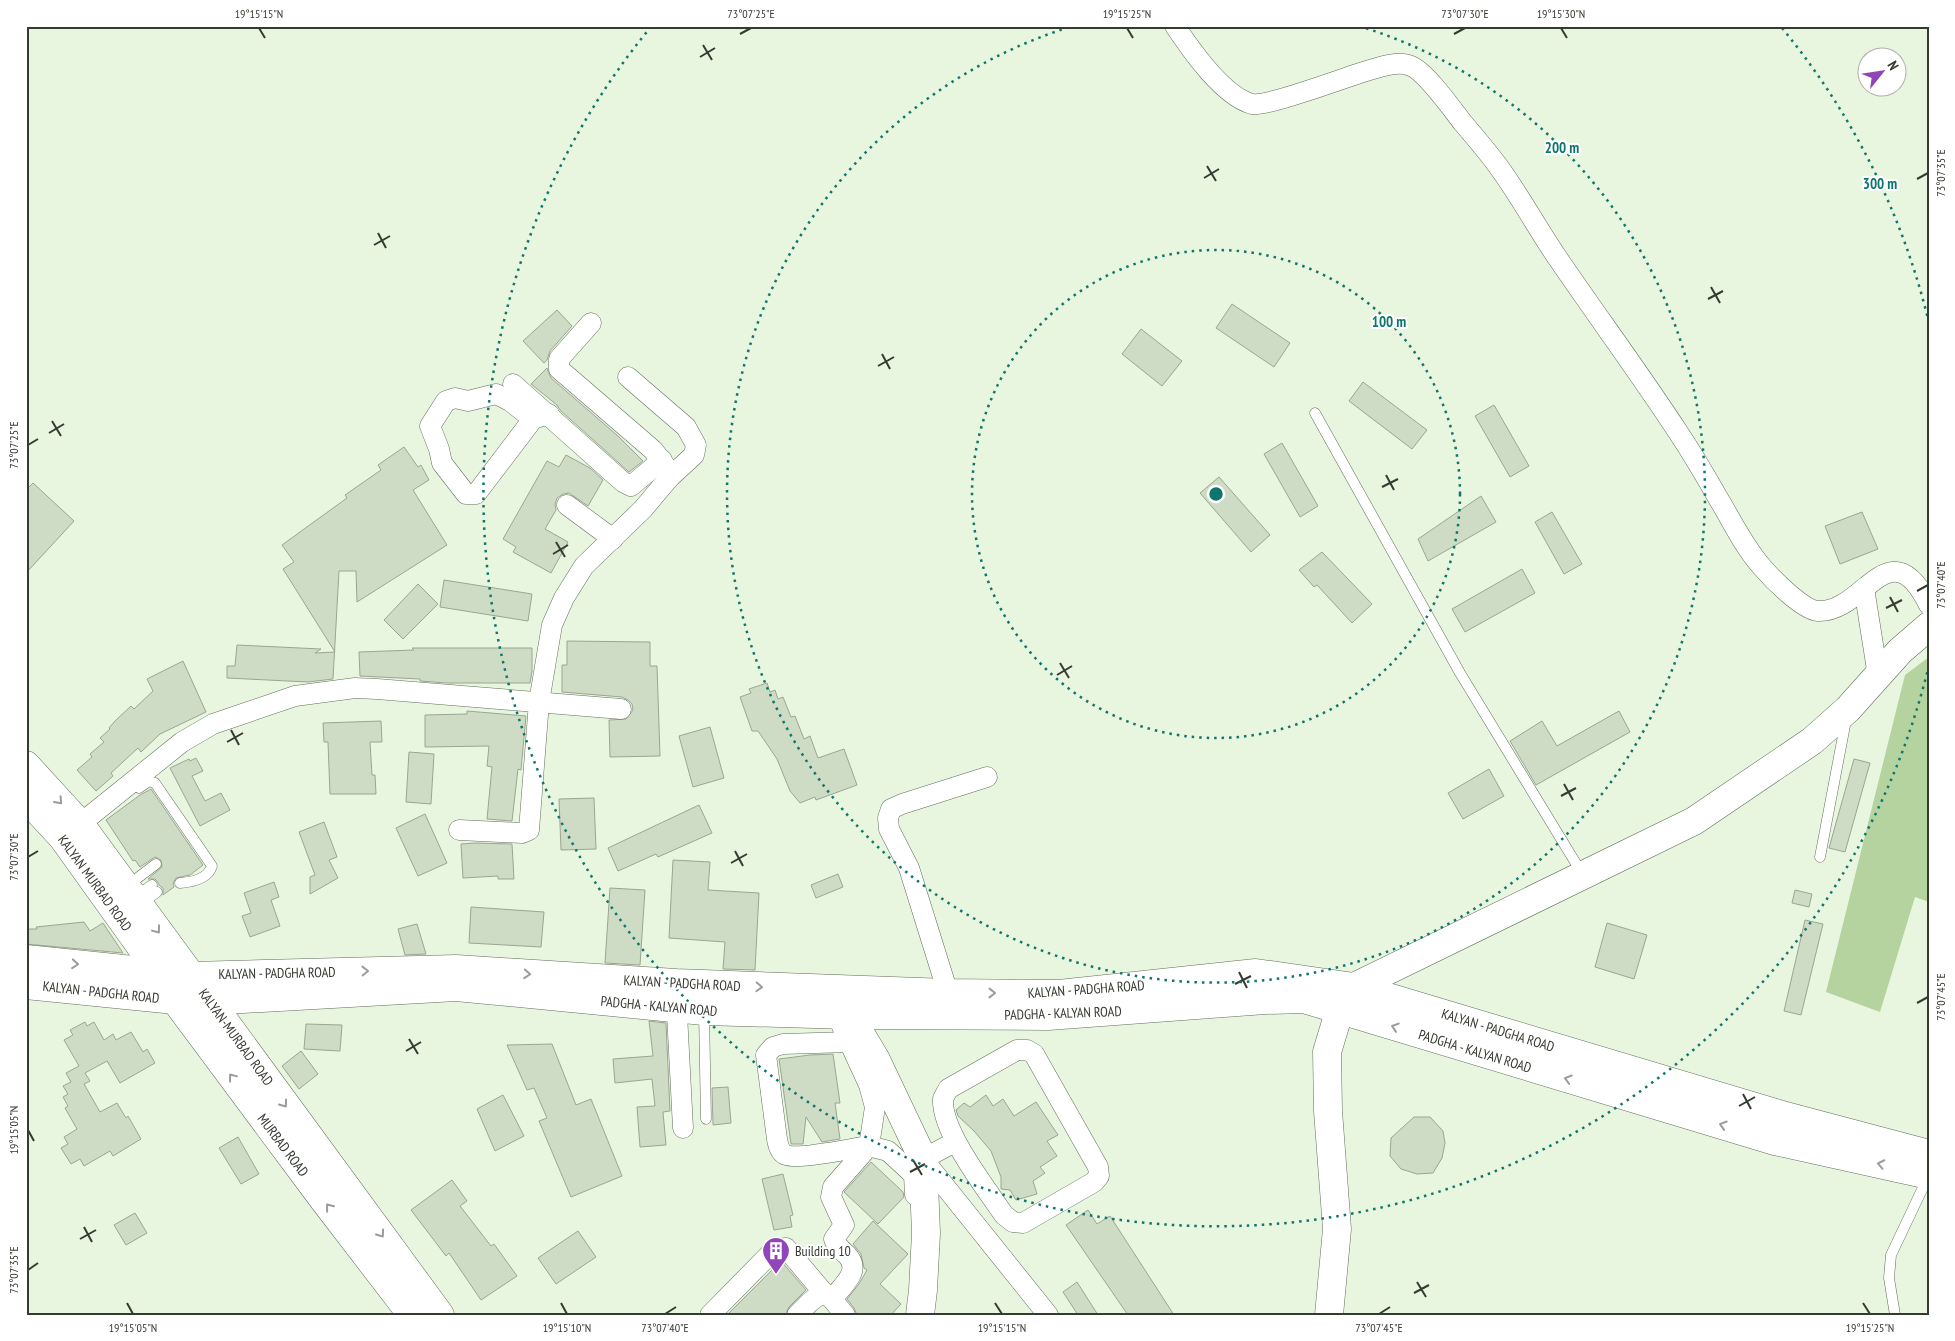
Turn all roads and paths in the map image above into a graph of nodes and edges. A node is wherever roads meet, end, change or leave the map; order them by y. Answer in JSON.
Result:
{"nodes":[{"id":1,"x":1175,"y":26,"type":"edge"},
{"id":2,"x":591,"y":323,"type":"dead end"},
{"id":3,"x":628,"y":377,"type":"dead end"},
{"id":4,"x":514,"y":384,"type":"dead end"},
{"id":5,"x":1315,"y":413,"type":"dead end"},
{"id":6,"x":541,"y":417,"type":"junction"},
{"id":7,"x":666,"y":469,"type":"junction"},
{"id":8,"x":631,"y":486,"type":"junction"},
{"id":9,"x":567,"y":505,"type":"dead end"},
{"id":10,"x":643,"y":509,"type":"junction"},
{"id":11,"x":613,"y":538,"type":"junction"},
{"id":12,"x":1864,"y":588,"type":"junction"},
{"id":13,"x":1929,"y":605,"type":"edge"},
{"id":14,"x":1929,"y":626,"type":"edge"},
{"id":15,"x":1878,"y":676,"type":"junction"},
{"id":16,"x":539,"y":702,"type":"junction"},
{"id":17,"x":621,"y":708,"type":"dead end"},
{"id":18,"x":1848,"y":709,"type":"junction"},
{"id":19,"x":26,"y":765,"type":"edge"},
{"id":20,"x":987,"y":777,"type":"dead end"},
{"id":21,"x":136,"y":787,"type":"junction"},
{"id":22,"x":26,"y":798,"type":"edge"},
{"id":23,"x":460,"y":830,"type":"dead end"},
{"id":24,"x":71,"y":831,"type":"junction"},
{"id":25,"x":1820,"y":857,"type":"dead end"},
{"id":26,"x":156,"y":864,"type":"dead end"},
{"id":27,"x":1583,"y":875,"type":"junction"},
{"id":28,"x":180,"y":883,"type":"dead end"},
{"id":29,"x":141,"y":893,"type":"junction"},
{"id":30,"x":29,"y":972,"type":"edge"},
{"id":31,"x":159,"y":972,"type":"junction"},
{"id":32,"x":192,"y":976,"type":"junction"},
{"id":33,"x":456,"y":978,"type":"junction"},
{"id":34,"x":948,"y":993,"type":"junction"},
{"id":35,"x":676,"y":995,"type":"junction"},
{"id":36,"x":1347,"y":998,"type":"junction"},
{"id":37,"x":175,"y":1000,"type":"junction"},
{"id":38,"x":208,"y":1000,"type":"junction"},
{"id":39,"x":1060,"y":1005,"type":"junction"},
{"id":40,"x":840,"y":1007,"type":"junction"},
{"id":41,"x":704,"y":1011,"type":"junction"},
{"id":42,"x":849,"y":1042,"type":"junction"},
{"id":43,"x":1782,"y":1115,"type":"junction"},
{"id":44,"x":706,"y":1119,"type":"dead end"},
{"id":45,"x":683,"y":1128,"type":"dead end"},
{"id":46,"x":1775,"y":1141,"type":"junction"},
{"id":47,"x":955,"y":1142,"type":"junction"},
{"id":48,"x":869,"y":1146,"type":"junction"},
{"id":49,"x":1929,"y":1154,"type":"edge"},
{"id":50,"x":923,"y":1159,"type":"junction"},
{"id":51,"x":1929,"y":1175,"type":"edge"},
{"id":52,"x":828,"y":1296,"type":"junction"},
{"id":53,"x":412,"y":1315,"type":"edge"},
{"id":54,"x":440,"y":1315,"type":"edge"},
{"id":55,"x":710,"y":1315,"type":"edge"},
{"id":56,"x":797,"y":1315,"type":"edge"},
{"id":57,"x":845,"y":1315,"type":"edge"},
{"id":58,"x":907,"y":1315,"type":"edge"},
{"id":59,"x":920,"y":1315,"type":"edge"},
{"id":60,"x":1048,"y":1315,"type":"edge"},
{"id":61,"x":1329,"y":1315,"type":"edge"},
{"id":62,"x":1896,"y":1315,"type":"edge"}],
"edges":[{"from":1,"to":12,"type":"street"},
{"from":2,"to":7,"type":"street"},
{"from":3,"to":7,"type":"street"},
{"from":4,"to":6,"type":"street"},
{"from":5,"to":27,"type":"lane"},
{"from":6,"to":6,"type":"street"},
{"from":6,"to":8,"type":"street"},
{"from":7,"to":8,"type":"street"},
{"from":7,"to":10,"type":"street"},
{"from":8,"to":10,"type":"street"},
{"from":9,"to":11,"type":"street"},
{"from":10,"to":11,"type":"street"},
{"from":11,"to":16,"type":"street"},
{"from":12,"to":13,"type":"street"},
{"from":12,"to":15,"type":"street"},
{"from":14,"to":15,"type":"main road"},
{"from":15,"to":18,"type":"main road"},
{"from":16,"to":17,"type":"street"},
{"from":16,"to":21,"type":"street"},
{"from":16,"to":23,"type":"street"},
{"from":18,"to":25,"type":"lane"},
{"from":18,"to":27,"type":"main road"},
{"from":19,"to":24,"type":"main road","name":"KALYAN-MURBAD ROAD","one_way":true},
{"from":20,"to":34,"type":"street"},
{"from":21,"to":24,"type":"street"},
{"from":21,"to":28,"type":"lane"},
{"from":22,"to":24,"type":"main road","name":"KALYAN MURBAD ROAD"},
{"from":24,"to":29,"type":"main road","name":"KALYAN-MURBAD ROAD"},
{"from":24,"to":31,"type":"main road","name":"KALYAN MURBAD ROAD"},
{"from":26,"to":29,"type":"lane"},
{"from":27,"to":36,"type":"main road"},
{"from":29,"to":32,"type":"main road","name":"KALYAN-MURBAD ROAD","one_way":true},
{"from":30,"to":31,"type":"main road","name":"KALYAN - PADGHA ROAD","one_way":true},
{"from":30,"to":37,"type":"main road","name":"KALYAN - PADGHA ROAD"},
{"from":31,"to":32,"type":"main road","name":"KALYAN - PADGHA ROAD"},
{"from":31,"to":37,"type":"main road","name":"MURBAD ROAD"},
{"from":32,"to":33,"type":"main road","name":"KALYAN - PADGHA ROAD","one_way":true},
{"from":32,"to":38,"type":"main road","name":"KALYAN-MURBAD ROAD"},
{"from":33,"to":35,"type":"main road","name":"KALYAN - PADGHA ROAD"},
{"from":33,"to":38,"type":"main road"},
{"from":34,"to":39,"type":"main road","name":"KALYAN - PADGHA ROAD","one_way":true},
{"from":34,"to":40,"type":"main road","name":"KALYAN - PADGHA ROAD"},
{"from":35,"to":40,"type":"main road","name":"KALYAN - PADGHA ROAD","one_way":true},
{"from":35,"to":41,"type":"main road","name":"PADGHA - KALYAN ROAD"},
{"from":35,"to":45,"type":"street"},
{"from":36,"to":39,"type":"main road","name":"KALYAN - PADGHA ROAD"},
{"from":36,"to":43,"type":"main road","name":"KALYAN - PADGHA ROAD"},
{"from":46,"to":36,"type":"main road","name":"PADGHA - KALYAN ROAD","one_way":true},
{"from":36,"to":61,"type":"main road"},
{"from":37,"to":38,"type":"main road"},
{"from":53,"to":37,"type":"main road","name":"MURBAD ROAD","one_way":true},
{"from":38,"to":54,"type":"main road","name":"KALYAN-MURBAD ROAD","one_way":true},
{"from":39,"to":40,"type":"main road","name":"PADGHA - KALYAN ROAD"},
{"from":40,"to":41,"type":"main road","name":"PADGHA - KALYAN ROAD"},
{"from":40,"to":42,"type":"street"},
{"from":40,"to":50,"type":"main road"},
{"from":41,"to":44,"type":"lane"},
{"from":42,"to":48,"type":"street"},
{"from":42,"to":48,"type":"street"},
{"from":43,"to":46,"type":"main road"},
{"from":43,"to":49,"type":"main road","name":"KALYAN - PADGHA ROAD"},
{"from":51,"to":46,"type":"main road","name":"PADGHA - KALYAN ROAD","one_way":true},
{"from":47,"to":47,"type":"street"},
{"from":47,"to":50,"type":"street"},
{"from":48,"to":52,"type":"street"},
{"from":48,"to":58,"type":"street"},
{"from":50,"to":59,"type":"main road"},
{"from":50,"to":60,"type":"street"},
{"from":51,"to":62,"type":"lane"},
{"from":52,"to":55,"type":"street"},
{"from":52,"to":56,"type":"street"},
{"from":52,"to":57,"type":"street"}]}
